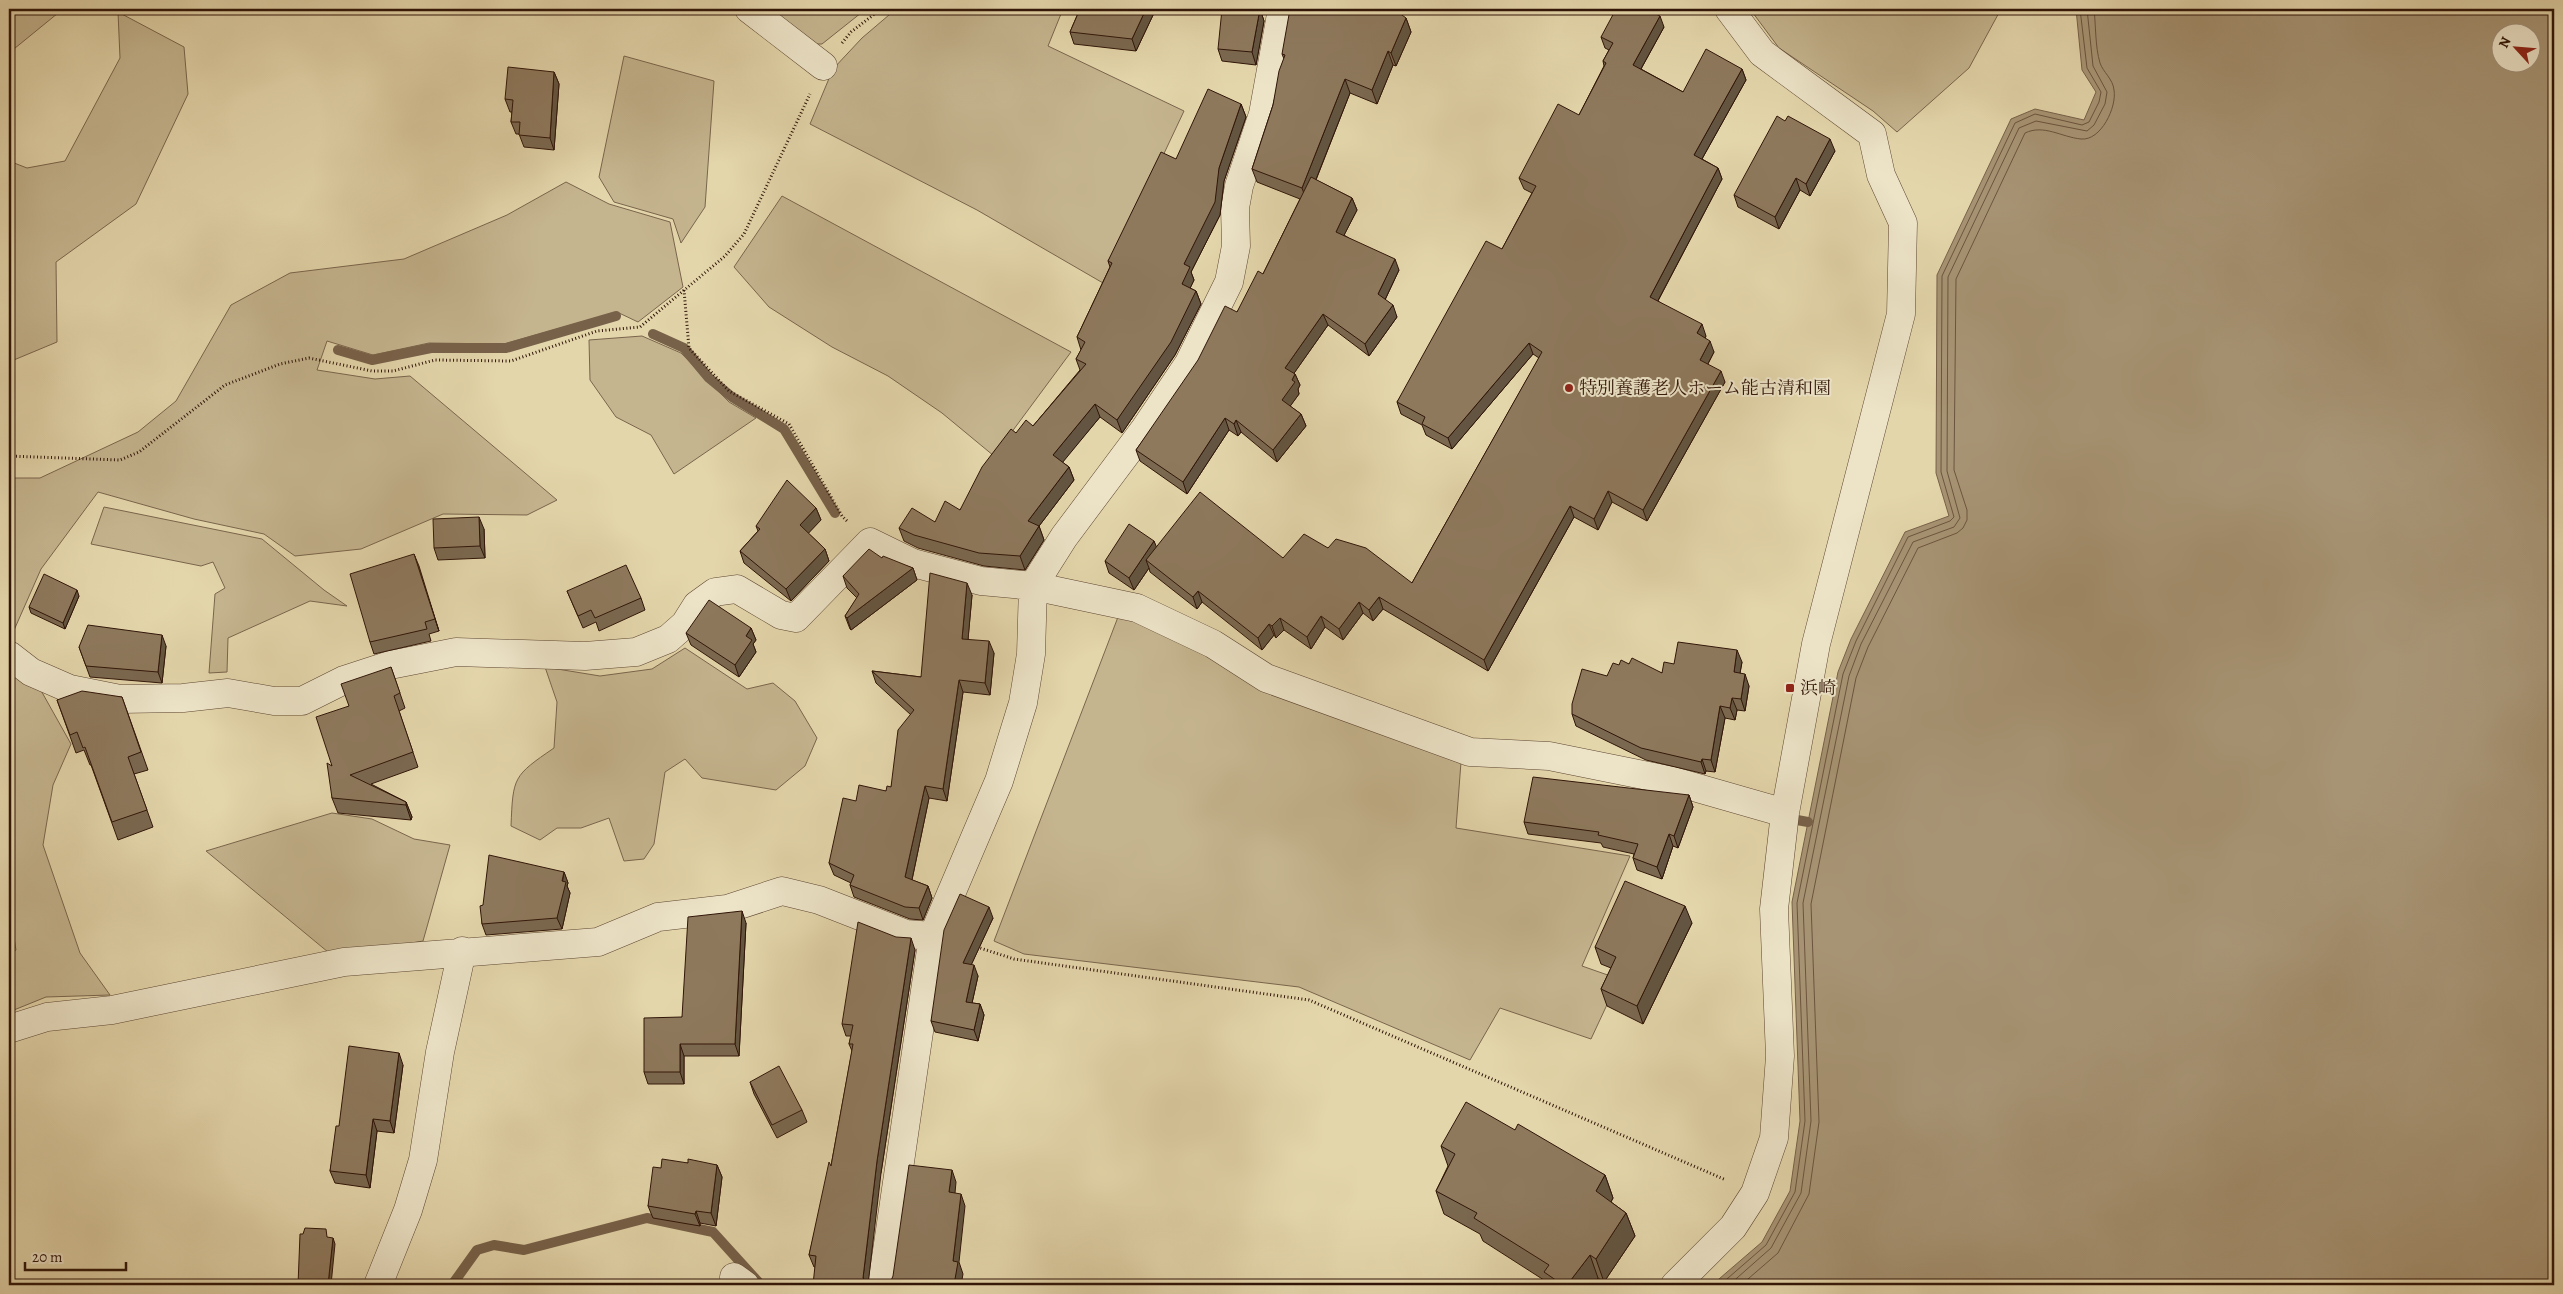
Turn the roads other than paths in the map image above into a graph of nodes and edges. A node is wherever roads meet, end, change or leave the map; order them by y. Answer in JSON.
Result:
{"nodes":[{"id":1,"x":749,"y":9,"type":"edge"},
{"id":2,"x":1282,"y":9,"type":"edge"},
{"id":3,"x":1728,"y":9,"type":"edge"},
{"id":4,"x":823,"y":66,"type":"road end"},
{"id":5,"x":1032,"y":586,"type":"junction"},
{"id":6,"x":9,"y":655,"type":"edge"},
{"id":7,"x":1785,"y":813,"type":"junction"},
{"id":8,"x":933,"y":936,"type":"junction"},
{"id":9,"x":462,"y":951,"type":"junction"},
{"id":10,"x":9,"y":1029,"type":"edge"},
{"id":11,"x":378,"y":1285,"type":"edge"},
{"id":12,"x":882,"y":1285,"type":"edge"},
{"id":13,"x":1674,"y":1285,"type":"edge"}],
"edges":[{"from":1,"to":4,"type":"street"},
{"from":2,"to":5,"type":"street"},
{"from":3,"to":7,"type":"street"},
{"from":5,"to":6,"type":"street"},
{"from":5,"to":7,"type":"street"},
{"from":5,"to":8,"type":"street"},
{"from":7,"to":13,"type":"street"},
{"from":8,"to":9,"type":"street"},
{"from":8,"to":12,"type":"street"},
{"from":9,"to":10,"type":"street"},
{"from":9,"to":11,"type":"street"}]}
